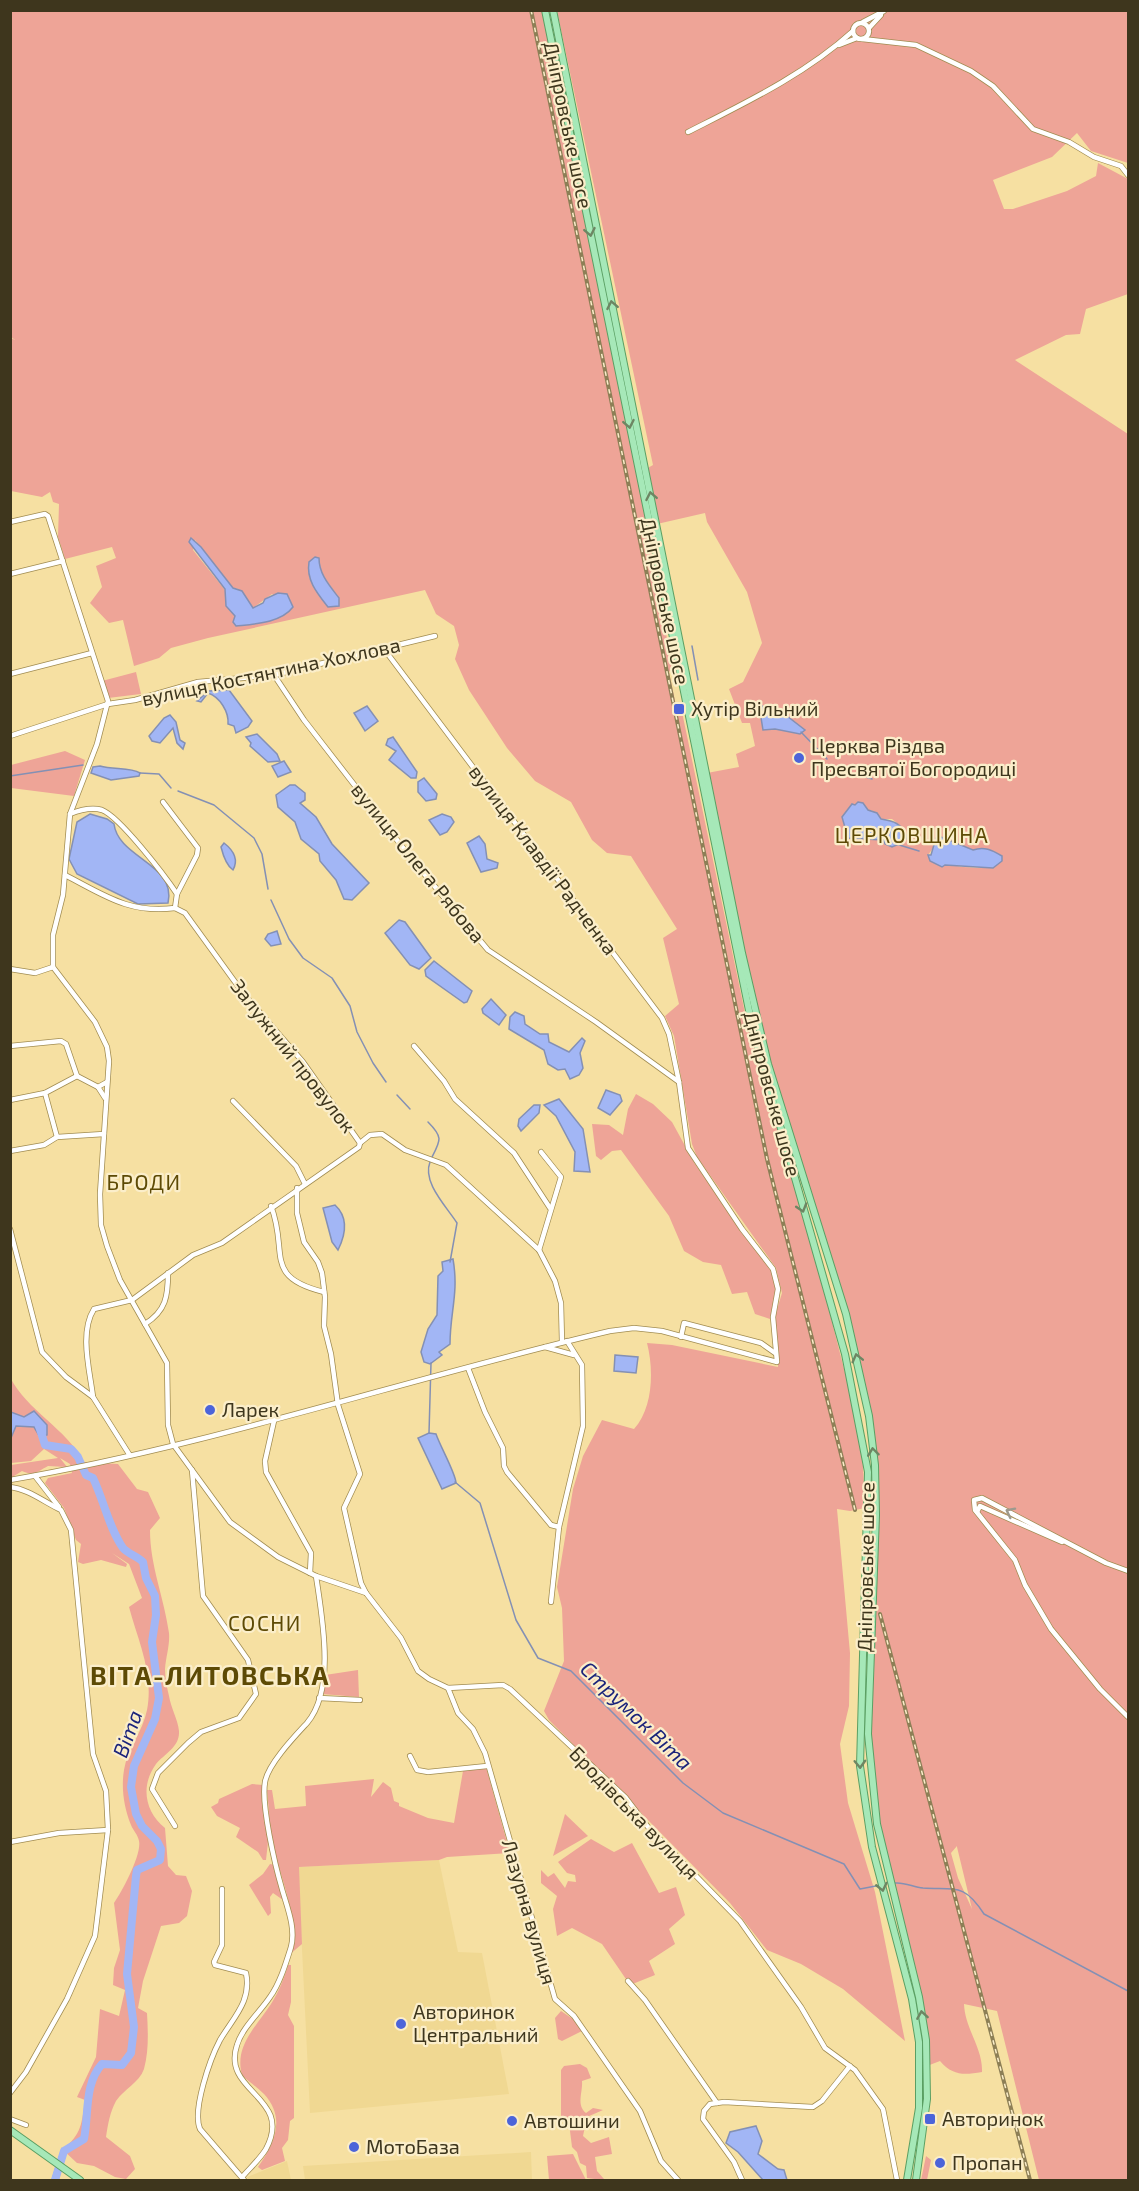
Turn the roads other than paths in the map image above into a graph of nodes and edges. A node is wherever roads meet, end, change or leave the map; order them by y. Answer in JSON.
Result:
{"nodes":[{"id":1,"x":545,"y":10,"type":"edge"},
{"id":2,"x":553,"y":10,"type":"edge"},
{"id":3,"x":885,"y":11,"type":"edge"},
{"id":4,"x":863,"y":22,"type":"junction"},
{"id":5,"x":869,"y":30,"type":"junction"},
{"id":6,"x":853,"y":31,"type":"junction"},
{"id":7,"x":860,"y":39,"type":"junction"},
{"id":8,"x":881,"y":41,"type":"junction"},
{"id":9,"x":836,"y":46,"type":"junction"},
{"id":10,"x":688,"y":132,"type":"dead end"},
{"id":11,"x":1128,"y":175,"type":"edge"},
{"id":12,"x":10,"y":522,"type":"edge"},
{"id":13,"x":63,"y":561,"type":"junction"},
{"id":14,"x":10,"y":574,"type":"edge"},
{"id":15,"x":435,"y":636,"type":"dead end"},
{"id":16,"x":384,"y":649,"type":"junction"},
{"id":17,"x":92,"y":653,"type":"junction"},
{"id":18,"x":10,"y":674,"type":"edge"},
{"id":19,"x":274,"y":675,"type":"junction"},
{"id":20,"x":108,"y":704,"type":"junction"},
{"id":21,"x":10,"y":736,"type":"edge"},
{"id":22,"x":163,"y":802,"type":"dead end"},
{"id":23,"x":70,"y":814,"type":"junction"},
{"id":24,"x":65,"y":875,"type":"junction"},
{"id":25,"x":177,"y":894,"type":"junction"},
{"id":26,"x":175,"y":908,"type":"junction"},
{"id":27,"x":53,"y":967,"type":"junction"},
{"id":28,"x":10,"y":969,"type":"edge"},
{"id":29,"x":10,"y":1046,"type":"edge"},
{"id":30,"x":414,"y":1046,"type":"dead end"},
{"id":31,"x":77,"y":1076,"type":"junction"},
{"id":32,"x":107,"y":1082,"type":"junction"},
{"id":33,"x":679,"y":1082,"type":"junction"},
{"id":34,"x":98,"y":1087,"type":"junction"},
{"id":35,"x":45,"y":1094,"type":"junction"},
{"id":36,"x":106,"y":1098,"type":"junction"},
{"id":37,"x":10,"y":1100,"type":"edge"},
{"id":38,"x":233,"y":1101,"type":"dead end"},
{"id":39,"x":104,"y":1134,"type":"junction"},
{"id":40,"x":57,"y":1137,"type":"junction"},
{"id":41,"x":360,"y":1143,"type":"junction"},
{"id":42,"x":10,"y":1151,"type":"edge"},
{"id":43,"x":541,"y":1152,"type":"dead end"},
{"id":44,"x":305,"y":1184,"type":"junction"},
{"id":45,"x":297,"y":1188,"type":"junction"},
{"id":46,"x":271,"y":1206,"type":"junction"},
{"id":47,"x":550,"y":1208,"type":"junction"},
{"id":48,"x":10,"y":1229,"type":"edge"},
{"id":49,"x":539,"y":1250,"type":"junction"},
{"id":50,"x":168,"y":1273,"type":"junction"},
{"id":51,"x":324,"y":1292,"type":"junction"},
{"id":52,"x":132,"y":1300,"type":"junction"},
{"id":53,"x":145,"y":1324,"type":"junction"},
{"id":54,"x":681,"y":1337,"type":"junction"},
{"id":55,"x":565,"y":1342,"type":"junction"},
{"id":56,"x":545,"y":1347,"type":"junction"},
{"id":57,"x":775,"y":1353,"type":"junction"},
{"id":58,"x":574,"y":1355,"type":"junction"},
{"id":59,"x":468,"y":1368,"type":"junction"},
{"id":60,"x":93,"y":1397,"type":"junction"},
{"id":61,"x":338,"y":1405,"type":"junction"},
{"id":62,"x":274,"y":1421,"type":"junction"},
{"id":63,"x":173,"y":1444,"type":"junction"},
{"id":64,"x":129,"y":1454,"type":"junction"},
{"id":65,"x":192,"y":1470,"type":"junction"},
{"id":66,"x":35,"y":1476,"type":"junction"},
{"id":67,"x":10,"y":1480,"type":"edge"},
{"id":68,"x":10,"y":1487,"type":"edge"},
{"id":69,"x":61,"y":1510,"type":"junction"},
{"id":70,"x":977,"y":1512,"type":"junction"},
{"id":71,"x":559,"y":1527,"type":"junction"},
{"id":72,"x":1075,"y":1546,"type":"junction"},
{"id":73,"x":1128,"y":1571,"type":"edge"},
{"id":74,"x":310,"y":1573,"type":"junction"},
{"id":75,"x":316,"y":1576,"type":"junction"},
{"id":76,"x":366,"y":1593,"type":"junction"},
{"id":77,"x":551,"y":1602,"type":"dead end"},
{"id":78,"x":448,"y":1688,"type":"junction"},
{"id":79,"x":319,"y":1698,"type":"junction"},
{"id":80,"x":360,"y":1700,"type":"dead end"},
{"id":81,"x":1128,"y":1717,"type":"edge"},
{"id":82,"x":410,"y":1756,"type":"dead end"},
{"id":83,"x":487,"y":1766,"type":"junction"},
{"id":84,"x":175,"y":1826,"type":"dead end"},
{"id":85,"x":108,"y":1830,"type":"junction"},
{"id":86,"x":10,"y":1842,"type":"edge"},
{"id":87,"x":222,"y":1889,"type":"dead end"},
{"id":88,"x":628,"y":1981,"type":"dead end"},
{"id":89,"x":850,"y":2066,"type":"junction"},
{"id":90,"x":10,"y":2093,"type":"edge"},
{"id":91,"x":717,"y":2103,"type":"junction"},
{"id":92,"x":10,"y":2119,"type":"edge"},
{"id":93,"x":26,"y":2126,"type":"dead end"},
{"id":94,"x":10,"y":2130,"type":"edge"},
{"id":95,"x":243,"y":2179,"type":"edge"},
{"id":96,"x":80,"y":2181,"type":"edge"},
{"id":97,"x":678,"y":2181,"type":"edge"},
{"id":98,"x":742,"y":2181,"type":"edge"},
{"id":99,"x":897,"y":2181,"type":"edge"},
{"id":100,"x":907,"y":2181,"type":"edge"},
{"id":101,"x":916,"y":2181,"type":"edge"}],
"edges":[{"from":1,"to":100,"type":"main road","name":"Дніпровське шосе","one_way":true},
{"from":101,"to":2,"type":"main road","name":"Дніпровське шосе","one_way":true},
{"from":3,"to":4,"type":"street"},
{"from":3,"to":5,"type":"street"},
{"from":4,"to":5,"type":"street"},
{"from":4,"to":6,"type":"street"},
{"from":5,"to":7,"type":"street"},
{"from":5,"to":8,"type":"street"},
{"from":6,"to":7,"type":"street"},
{"from":6,"to":9,"type":"street"},
{"from":7,"to":8,"type":"street"},
{"from":7,"to":9,"type":"street"},
{"from":8,"to":11,"type":"street"},
{"from":9,"to":10,"type":"street"},
{"from":12,"to":13,"type":"street"},
{"from":13,"to":14,"type":"street"},
{"from":13,"to":17,"type":"street"},
{"from":15,"to":16,"type":"street","name":"вулиця Костянтина Хохлова"},
{"from":16,"to":19,"type":"street","name":"вулиця Костянтина Хохлова"},
{"from":16,"to":33,"type":"street","name":"вулиця Клавдії Радченка"},
{"from":17,"to":18,"type":"street"},
{"from":17,"to":20,"type":"street"},
{"from":19,"to":20,"type":"street","name":"вулиця Костянтина Хохлова"},
{"from":19,"to":33,"type":"street","name":"вулиця Олега Рябова"},
{"from":20,"to":21,"type":"street","name":"вулиця Костянтина Хохлова"},
{"from":20,"to":23,"type":"street"},
{"from":22,"to":25,"type":"street"},
{"from":23,"to":24,"type":"street"},
{"from":23,"to":25,"type":"street"},
{"from":24,"to":26,"type":"street"},
{"from":24,"to":27,"type":"street"},
{"from":25,"to":26,"type":"street"},
{"from":26,"to":41,"type":"street","name":"Залужний провулок"},
{"from":27,"to":28,"type":"street"},
{"from":27,"to":32,"type":"street"},
{"from":29,"to":31,"type":"street"},
{"from":30,"to":47,"type":"street"},
{"from":31,"to":34,"type":"street"},
{"from":31,"to":35,"type":"street"},
{"from":32,"to":34,"type":"street"},
{"from":32,"to":36,"type":"street"},
{"from":33,"to":57,"type":"street","name":"вулиця Клавдії Радченка"},
{"from":34,"to":36,"type":"street"},
{"from":35,"to":37,"type":"street"},
{"from":35,"to":40,"type":"street"},
{"from":36,"to":39,"type":"street"},
{"from":38,"to":44,"type":"street"},
{"from":39,"to":40,"type":"street"},
{"from":39,"to":52,"type":"street"},
{"from":40,"to":42,"type":"street"},
{"from":41,"to":44,"type":"street","name":"Залужний провулок"},
{"from":41,"to":49,"type":"street"},
{"from":43,"to":47,"type":"street"},
{"from":44,"to":45,"type":"street","name":"Залужний провулок"},
{"from":45,"to":46,"type":"street","name":"Залужний провулок"},
{"from":45,"to":51,"type":"street"},
{"from":46,"to":50,"type":"street","name":"Залужний провулок"},
{"from":46,"to":51,"type":"street"},
{"from":47,"to":49,"type":"street"},
{"from":48,"to":60,"type":"street"},
{"from":49,"to":55,"type":"street"},
{"from":50,"to":52,"type":"street","name":"Залужний провулок"},
{"from":50,"to":53,"type":"street"},
{"from":51,"to":61,"type":"street"},
{"from":52,"to":53,"type":"street"},
{"from":52,"to":60,"type":"street"},
{"from":53,"to":63,"type":"street"},
{"from":54,"to":55,"type":"street"},
{"from":54,"to":57,"type":"street"},
{"from":54,"to":57,"type":"street"},
{"from":55,"to":56,"type":"street"},
{"from":55,"to":58,"type":"street"},
{"from":56,"to":58,"type":"street"},
{"from":56,"to":59,"type":"street"},
{"from":58,"to":71,"type":"street"},
{"from":59,"to":61,"type":"street"},
{"from":59,"to":71,"type":"street"},
{"from":60,"to":64,"type":"street"},
{"from":61,"to":62,"type":"street"},
{"from":61,"to":76,"type":"street"},
{"from":62,"to":63,"type":"street"},
{"from":62,"to":74,"type":"street"},
{"from":63,"to":64,"type":"street"},
{"from":63,"to":65,"type":"street"},
{"from":64,"to":66,"type":"street"},
{"from":65,"to":74,"type":"street"},
{"from":65,"to":84,"type":"street"},
{"from":66,"to":67,"type":"street"},
{"from":66,"to":69,"type":"street"},
{"from":68,"to":69,"type":"street"},
{"from":69,"to":85,"type":"street"},
{"from":70,"to":72,"type":"street"},
{"from":72,"to":70,"type":"street","one_way":true},
{"from":70,"to":81,"type":"street"},
{"from":71,"to":77,"type":"street"},
{"from":72,"to":73,"type":"street"},
{"from":74,"to":75,"type":"street"},
{"from":75,"to":76,"type":"street"},
{"from":75,"to":79,"type":"street"},
{"from":76,"to":78,"type":"street"},
{"from":78,"to":83,"type":"street","name":"Лазурна вулиця"},
{"from":78,"to":89,"type":"street","name":"Бродівська вулиця"},
{"from":79,"to":80,"type":"street"},
{"from":79,"to":95,"type":"street"},
{"from":82,"to":83,"type":"street"},
{"from":83,"to":97,"type":"street","name":"Лазурна вулиця"},
{"from":85,"to":86,"type":"street"},
{"from":85,"to":90,"type":"street"},
{"from":87,"to":95,"type":"street"},
{"from":88,"to":91,"type":"street"},
{"from":89,"to":91,"type":"street"},
{"from":89,"to":99,"type":"street","name":"Бродівська вулиця"},
{"from":91,"to":98,"type":"street"},
{"from":92,"to":93,"type":"street"},
{"from":94,"to":96,"type":"main road"}]}
